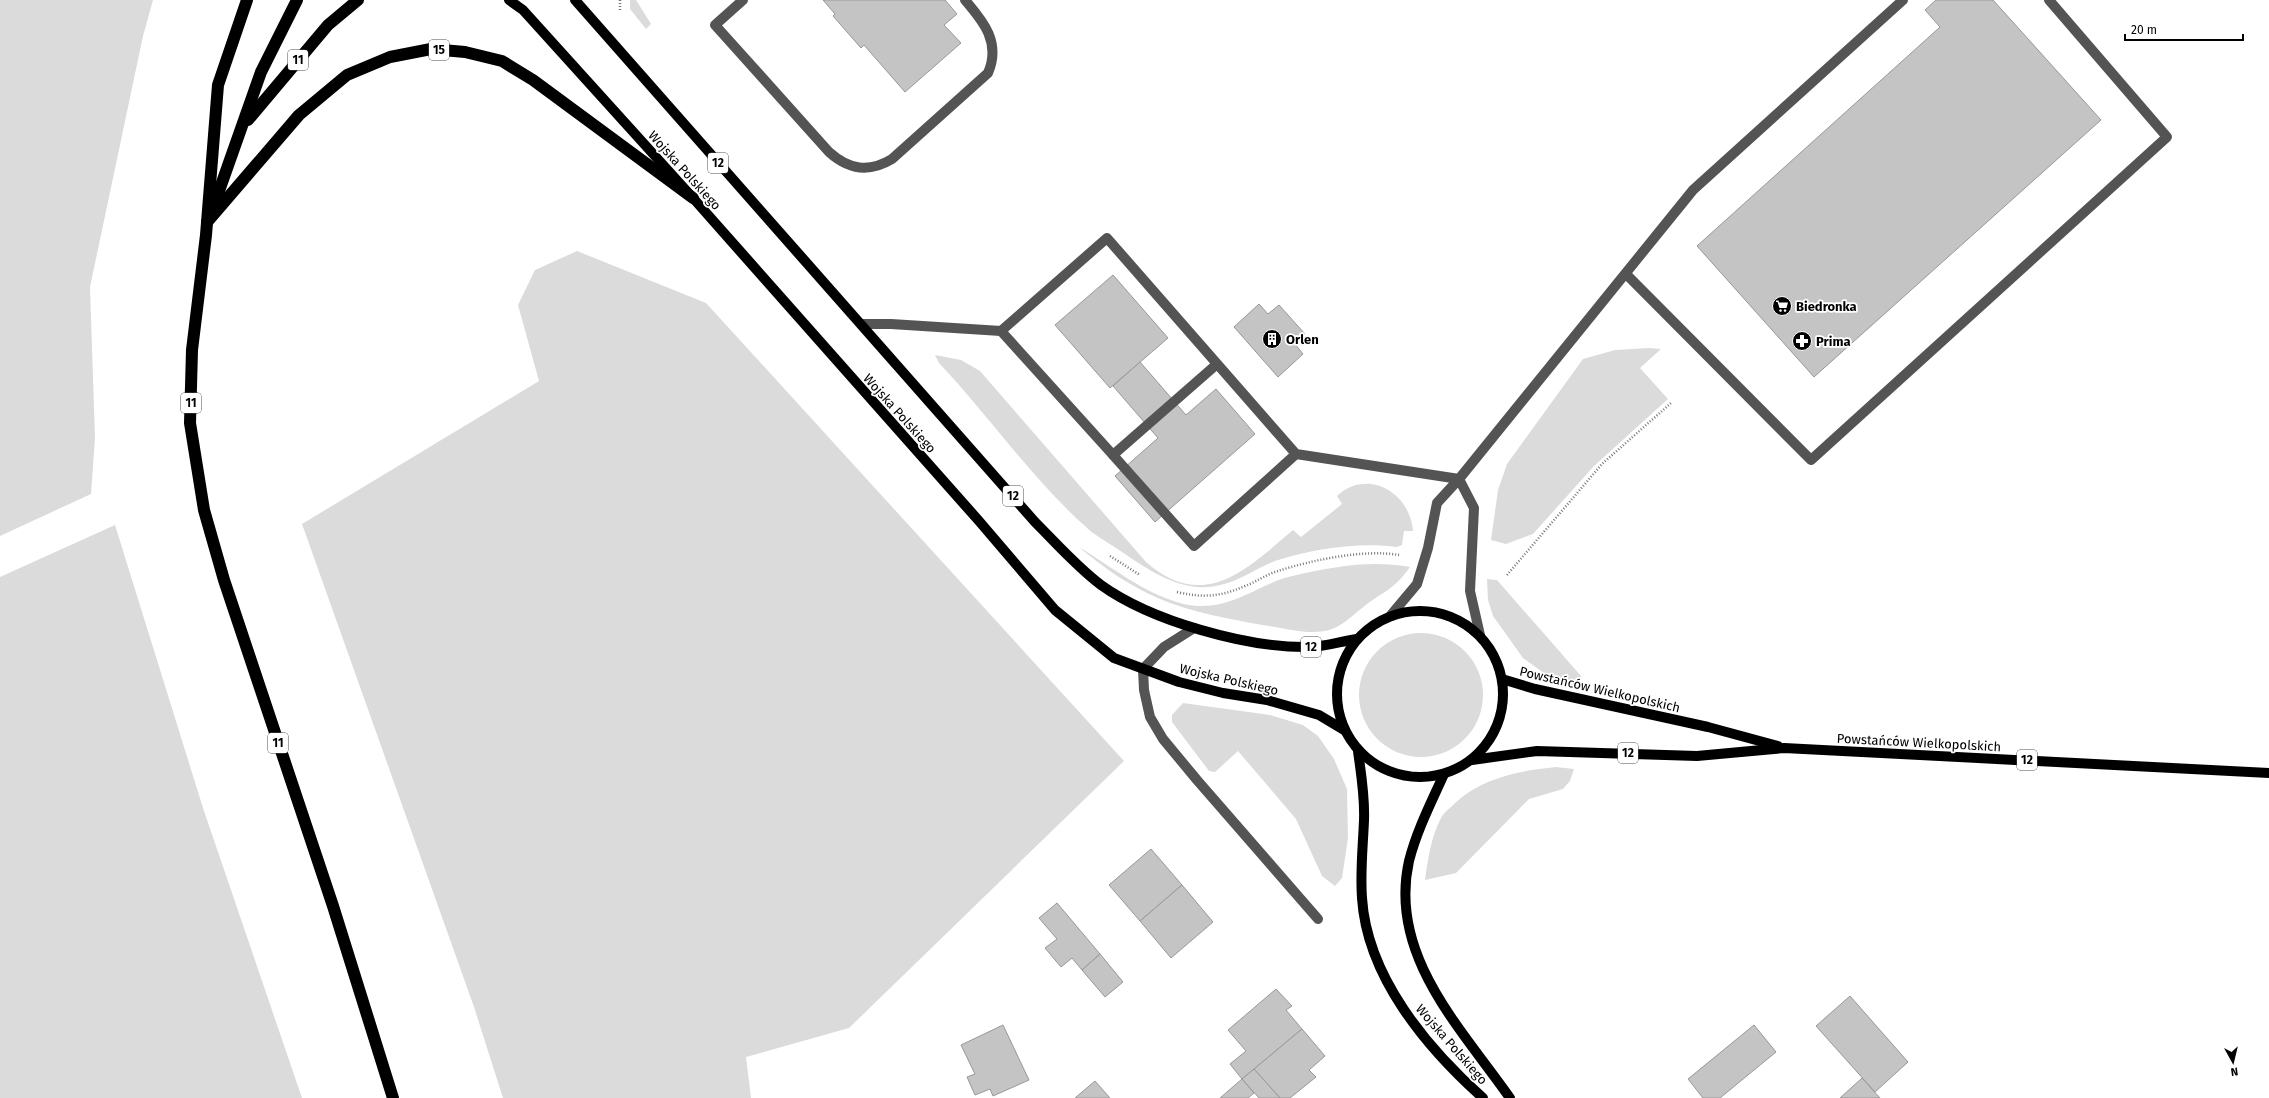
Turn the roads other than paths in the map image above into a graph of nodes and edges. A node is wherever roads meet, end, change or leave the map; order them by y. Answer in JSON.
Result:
{"nodes":[{"id":1,"x":247,"y":0,"type":"edge"},
{"id":2,"x":298,"y":0,"type":"edge"},
{"id":3,"x":358,"y":0,"type":"edge"},
{"id":4,"x":509,"y":0,"type":"edge"},
{"id":5,"x":575,"y":0,"type":"edge"},
{"id":6,"x":743,"y":0,"type":"edge"},
{"id":7,"x":965,"y":0,"type":"edge"},
{"id":8,"x":1903,"y":0,"type":"edge"},
{"id":9,"x":2049,"y":0,"type":"edge"},
{"id":10,"x":244,"y":125,"type":"junction"},
{"id":11,"x":693,"y":198,"type":"junction"},
{"id":12,"x":207,"y":222,"type":"junction"},
{"id":13,"x":1626,"y":274,"type":"junction"},
{"id":14,"x":862,"y":324,"type":"junction"},
{"id":15,"x":1001,"y":331,"type":"junction"},
{"id":16,"x":1217,"y":364,"type":"junction"},
{"id":17,"x":1296,"y":454,"type":"junction"},
{"id":18,"x":1112,"y":455,"type":"junction"},
{"id":19,"x":1459,"y":479,"type":"junction"},
{"id":20,"x":1391,"y":615,"type":"junction"},
{"id":21,"x":1194,"y":628,"type":"junction"},
{"id":22,"x":1480,"y":635,"type":"junction"},
{"id":23,"x":1357,"y":639,"type":"junction"},
{"id":24,"x":1144,"y":669,"type":"junction"},
{"id":25,"x":1502,"y":679,"type":"junction"},
{"id":26,"x":1344,"y":730,"type":"junction"},
{"id":27,"x":1784,"y":748,"type":"junction"},
{"id":28,"x":1358,"y":751,"type":"junction"},
{"id":29,"x":1472,"y":760,"type":"junction"},
{"id":30,"x":2269,"y":773,"type":"edge"},
{"id":31,"x":1444,"y":774,"type":"junction"},
{"id":32,"x":1318,"y":919,"type":"dead end"},
{"id":33,"x":393,"y":1098,"type":"edge"},
{"id":34,"x":1483,"y":1098,"type":"edge"},
{"id":35,"x":1510,"y":1098,"type":"edge"}],
"edges":[{"from":1,"to":12,"type":"highway","number":"11"},
{"from":2,"to":10,"type":"highway","number":"11"},
{"from":3,"to":10,"type":"highway","number":"11"},
{"from":4,"to":11,"type":"main road","name":"Wojska Polskiego","number":"12"},
{"from":5,"to":14,"type":"main road","number":"12"},
{"from":6,"to":7,"type":"lane"},
{"from":8,"to":13,"type":"lane"},
{"from":9,"to":13,"type":"lane"},
{"from":10,"to":12,"type":"highway","number":"11"},
{"from":11,"to":12,"type":"highway","number":"15"},
{"from":11,"to":24,"type":"main road","name":"Wojska Polskiego","number":"12"},
{"from":12,"to":33,"type":"highway","number":"11"},
{"from":13,"to":19,"type":"lane"},
{"from":14,"to":15,"type":"lane"},
{"from":14,"to":21,"type":"main road","number":"12"},
{"from":15,"to":16,"type":"lane"},
{"from":15,"to":18,"type":"lane"},
{"from":16,"to":17,"type":"lane"},
{"from":16,"to":18,"type":"lane"},
{"from":17,"to":18,"type":"lane"},
{"from":17,"to":19,"type":"lane"},
{"from":19,"to":20,"type":"lane"},
{"from":19,"to":22,"type":"lane"},
{"from":20,"to":22,"type":"main road","number":"12"},
{"from":20,"to":23,"type":"main road","number":"12"},
{"from":21,"to":23,"type":"main road","number":"12"},
{"from":21,"to":24,"type":"lane"},
{"from":22,"to":25,"type":"main road","number":"12"},
{"from":23,"to":26,"type":"main road","number":"12"},
{"from":24,"to":26,"type":"main road","name":"Wojska Polskiego","number":"12"},
{"from":24,"to":32,"type":"lane"},
{"from":25,"to":27,"type":"main road","name":"Powstańców Wielkopolskich","number":"12"},
{"from":25,"to":29,"type":"main road","number":"12"},
{"from":26,"to":28,"type":"main road","number":"12"},
{"from":27,"to":29,"type":"main road","name":"Powstańców Wielkopolskich","number":"12"},
{"from":27,"to":30,"type":"main road","name":"Powstańców Wielkopolskich","number":"12"},
{"from":28,"to":31,"type":"main road","number":"12"},
{"from":28,"to":34,"type":"main road","name":"Wojska Polskiego"},
{"from":29,"to":31,"type":"main road","number":"12"},
{"from":31,"to":35,"type":"main road","name":"Wojska Polskiego"}]}
